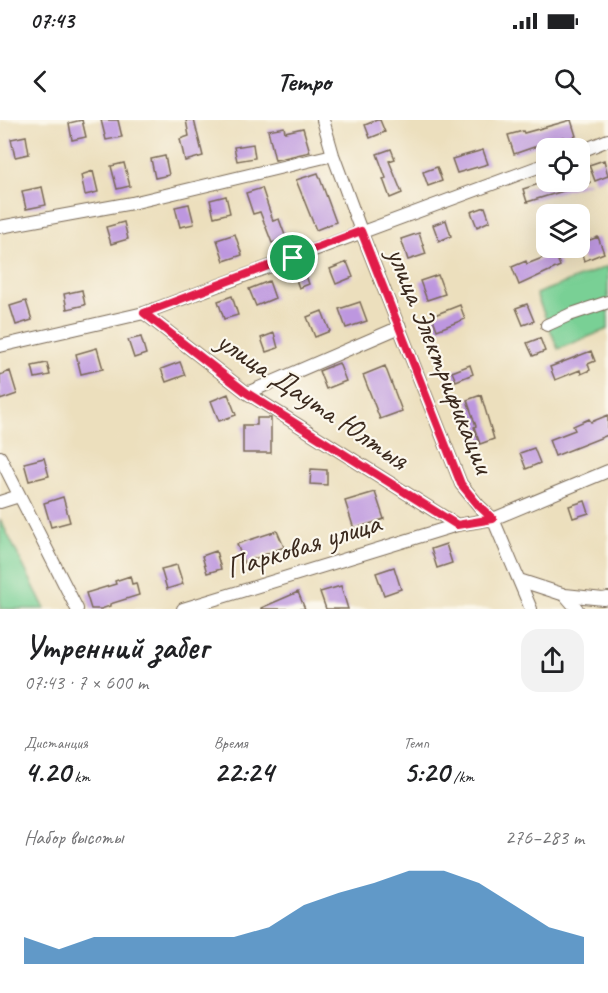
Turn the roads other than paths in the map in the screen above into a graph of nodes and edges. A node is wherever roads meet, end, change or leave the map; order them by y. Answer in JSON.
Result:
{"nodes":[{"id":1,"x":323,"y":120,"type":"edge"},
{"id":2,"x":608,"y":141,"type":"edge"},
{"id":3,"x":590,"y":148,"type":"edge"},
{"id":4,"x":333,"y":155,"type":"junction"},
{"id":5,"x":536,"y":168,"type":"edge"},
{"id":6,"x":0,"y":227,"type":"edge"},
{"id":7,"x":361,"y":231,"type":"junction"},
{"id":8,"x":608,"y":302,"type":"edge"},
{"id":9,"x":144,"y":313,"type":"junction"},
{"id":10,"x":547,"y":326,"type":"dead end"},
{"id":11,"x":400,"y":327,"type":"junction"},
{"id":12,"x":0,"y":346,"type":"edge"},
{"id":13,"x":247,"y":393,"type":"junction"},
{"id":14,"x":0,"y":458,"type":"edge"},
{"id":15,"x":608,"y":471,"type":"edge"},
{"id":16,"x":19,"y":496,"type":"junction"},
{"id":17,"x":0,"y":502,"type":"edge"},
{"id":18,"x":493,"y":519,"type":"junction"},
{"id":19,"x":457,"y":525,"type":"junction"},
{"id":20,"x":519,"y":580,"type":"junction"},
{"id":21,"x":565,"y":596,"type":"junction"},
{"id":22,"x":608,"y":598,"type":"edge"},
{"id":23,"x":77,"y":609,"type":"edge"},
{"id":24,"x":183,"y":609,"type":"edge"},
{"id":25,"x":531,"y":609,"type":"edge"},
{"id":26,"x":578,"y":609,"type":"edge"}],
"edges":[{"from":1,"to":4,"type":"street","name":"улица Электрификации"},
{"from":2,"to":3,"type":"street"},
{"from":4,"to":6,"type":"street"},
{"from":4,"to":7,"type":"street","name":"улица Электрификации"},
{"from":5,"to":7,"type":"street"},
{"from":7,"to":9,"type":"street"},
{"from":7,"to":11,"type":"street","name":"улица Электрификации"},
{"from":8,"to":10,"type":"street"},
{"from":9,"to":12,"type":"street"},
{"from":9,"to":13,"type":"street","name":"улица Даута Юлтыя"},
{"from":11,"to":13,"type":"street"},
{"from":11,"to":18,"type":"street","name":"улица Электрификации"},
{"from":13,"to":19,"type":"street","name":"улица Даута Юлтыя"},
{"from":14,"to":16,"type":"street"},
{"from":15,"to":18,"type":"street","name":"Парковая улица"},
{"from":16,"to":17,"type":"street"},
{"from":16,"to":23,"type":"street"},
{"from":18,"to":19,"type":"street","name":"Парковая улица"},
{"from":18,"to":20,"type":"street","name":"улица Электрификации"},
{"from":19,"to":24,"type":"street","name":"Парковая улица"},
{"from":20,"to":21,"type":"street"},
{"from":20,"to":25,"type":"street","name":"улица Электрификации"},
{"from":21,"to":22,"type":"street"},
{"from":21,"to":26,"type":"street"}]}
